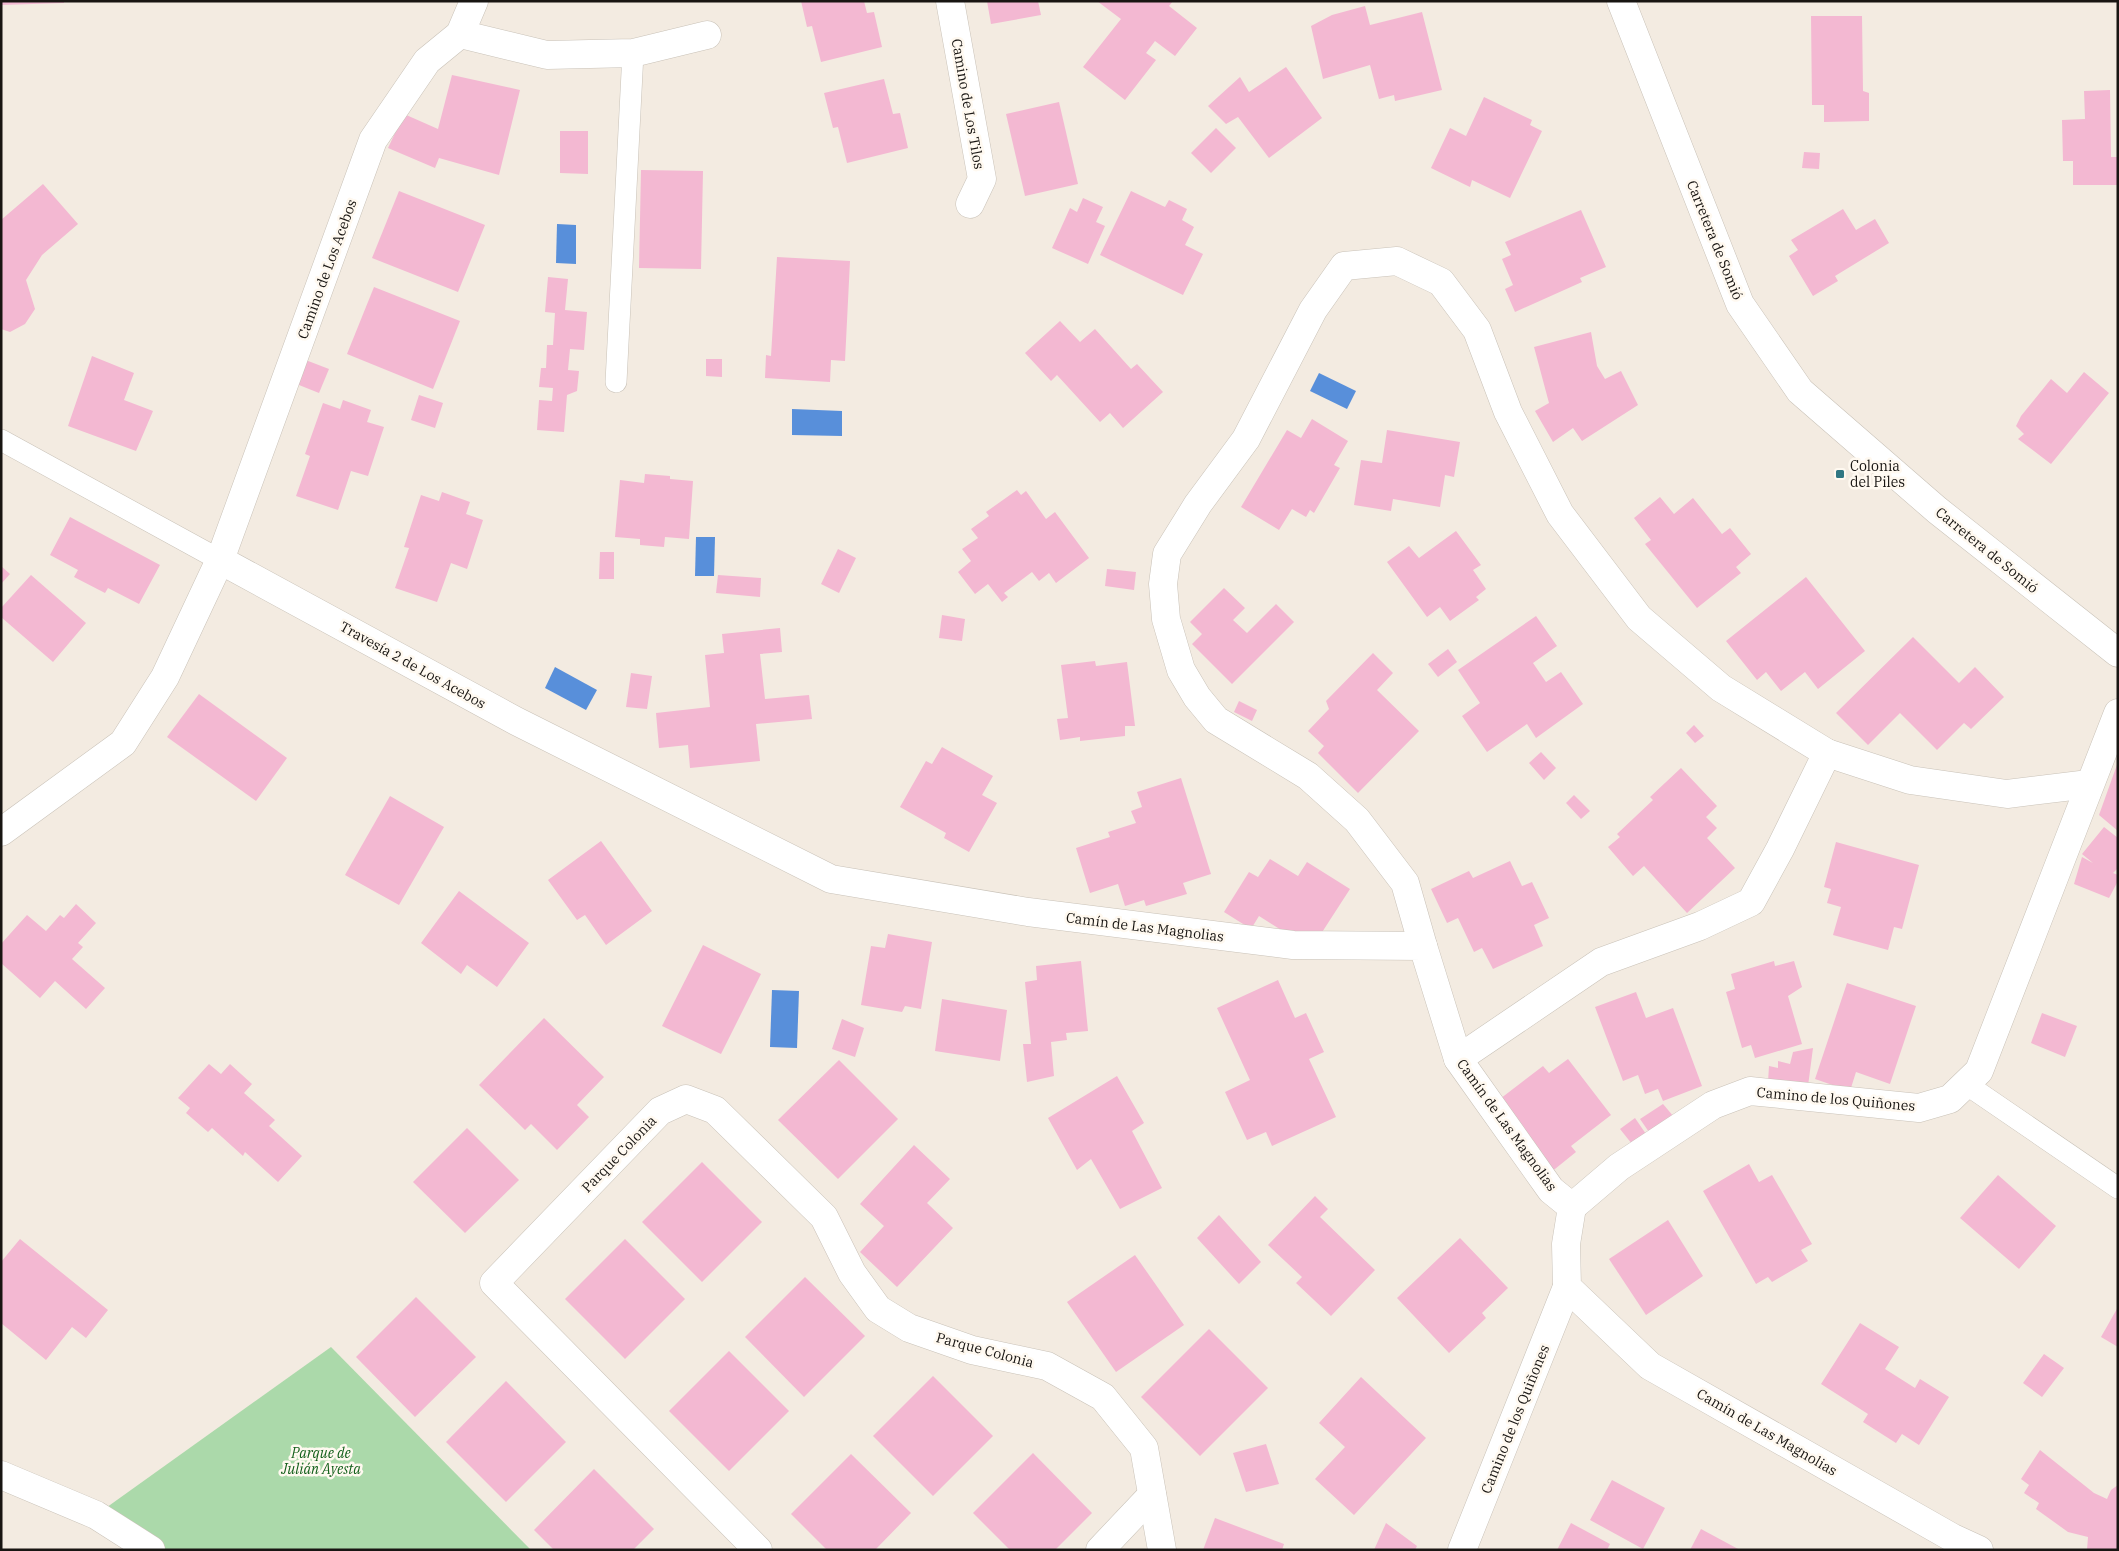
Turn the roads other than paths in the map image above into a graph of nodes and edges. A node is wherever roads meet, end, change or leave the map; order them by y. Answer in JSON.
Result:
{"nodes":[{"id":1,"x":474,"y":1,"type":"edge"},
{"id":2,"x":950,"y":1,"type":"edge"},
{"id":3,"x":1621,"y":1,"type":"edge"},
{"id":4,"x":460,"y":34,"type":"junction"},
{"id":5,"x":707,"y":35,"type":"dead end"},
{"id":6,"x":633,"y":53,"type":"junction"},
{"id":7,"x":970,"y":204,"type":"dead end"},
{"id":8,"x":616,"y":382,"type":"dead end"},
{"id":9,"x":1,"y":440,"type":"edge"},
{"id":10,"x":220,"y":560,"type":"junction"},
{"id":11,"x":2118,"y":653,"type":"edge"},
{"id":12,"x":2118,"y":713,"type":"edge"},
{"id":13,"x":1827,"y":753,"type":"junction"},
{"id":14,"x":2089,"y":784,"type":"junction"},
{"id":15,"x":1,"y":832,"type":"edge"},
{"id":16,"x":831,"y":878,"type":"joint"},
{"id":17,"x":1422,"y":946,"type":"junction"},
{"id":18,"x":1458,"y":1059,"type":"junction"},
{"id":19,"x":1966,"y":1084,"type":"junction"},
{"id":20,"x":2118,"y":1188,"type":"edge"},
{"id":21,"x":1572,"y":1207,"type":"junction"},
{"id":22,"x":1567,"y":1287,"type":"junction"},
{"id":23,"x":1,"y":1475,"type":"edge"},
{"id":24,"x":1152,"y":1494,"type":"junction"},
{"id":25,"x":151,"y":1550,"type":"edge"},
{"id":26,"x":758,"y":1550,"type":"edge"},
{"id":27,"x":1100,"y":1550,"type":"edge"},
{"id":28,"x":1162,"y":1550,"type":"edge"},
{"id":29,"x":1462,"y":1550,"type":"edge"},
{"id":30,"x":1979,"y":1550,"type":"edge"}],
"edges":[{"from":1,"to":4,"type":"street","name":"Camino de Los Acebos"},
{"from":2,"to":7,"type":"street","name":"Camino de Los Tilos"},
{"from":3,"to":11,"type":"street","name":"Carretera de Somió"},
{"from":4,"to":6,"type":"street"},
{"from":4,"to":10,"type":"street","name":"Camino de Los Acebos"},
{"from":5,"to":6,"type":"street"},
{"from":6,"to":8,"type":"lane"},
{"from":9,"to":10,"type":"lane","name":"Travesía 2 de Los Acebos"},
{"from":10,"to":15,"type":"street","name":"Camino de Los Acebos"},
{"from":10,"to":16,"type":"street","name":"Travesía 2 de Los Acebos"},
{"from":12,"to":14,"type":"street","name":"Camino de los Quiñones"},
{"from":13,"to":14,"type":"street"},
{"from":13,"to":17,"type":"street"},
{"from":13,"to":18,"type":"street"},
{"from":14,"to":19,"type":"street","name":"Camino de los Quiñones"},
{"from":16,"to":17,"type":"street","name":"Camín de Las Magnolias"},
{"from":17,"to":18,"type":"street","name":"Camín de Las Magnolias"},
{"from":18,"to":21,"type":"street","name":"Camín de Las Magnolias"},
{"from":19,"to":20,"type":"lane"},
{"from":19,"to":21,"type":"street","name":"Camino de los Quiñones"},
{"from":21,"to":22,"type":"street"},
{"from":22,"to":29,"type":"street","name":"Camino de los Quiñones"},
{"from":22,"to":30,"type":"street","name":"Camín de Las Magnolias"},
{"from":23,"to":25,"type":"street"},
{"from":24,"to":26,"type":"street","name":"Parque Colonia"},
{"from":24,"to":27,"type":"street"},
{"from":24,"to":28,"type":"street","name":"Parque Colonia"}]}
